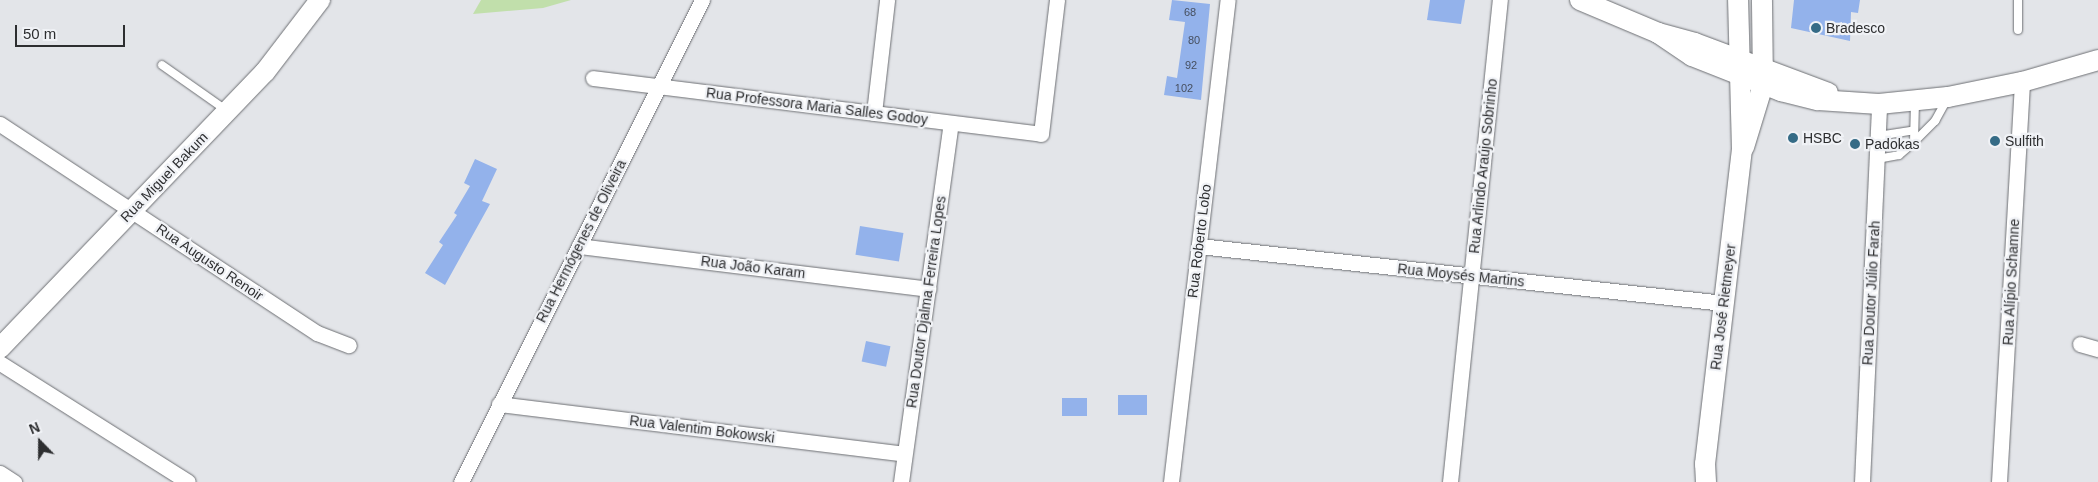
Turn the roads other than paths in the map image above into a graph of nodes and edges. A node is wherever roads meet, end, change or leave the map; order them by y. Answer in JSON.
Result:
{"nodes":[{"id":1,"x":320,"y":0,"type":"edge"},
{"id":2,"x":702,"y":0,"type":"edge"},
{"id":3,"x":888,"y":0,"type":"edge"},
{"id":4,"x":1057,"y":0,"type":"edge"},
{"id":5,"x":1228,"y":0,"type":"edge"},
{"id":6,"x":1500,"y":0,"type":"edge"},
{"id":7,"x":1580,"y":0,"type":"edge"},
{"id":8,"x":1738,"y":0,"type":"edge"},
{"id":9,"x":1762,"y":0,"type":"edge"},
{"id":10,"x":2018,"y":0,"type":"edge"},
{"id":11,"x":2018,"y":30,"type":"dead end"},
{"id":12,"x":2098,"y":60,"type":"edge"},
{"id":13,"x":162,"y":65,"type":"dead end"},
{"id":14,"x":1740,"y":68,"type":"junction"},
{"id":15,"x":1763,"y":76,"type":"junction"},
{"id":16,"x":592,"y":78,"type":"dead end"},
{"id":17,"x":2022,"y":82,"type":"junction"},
{"id":18,"x":659,"y":86,"type":"junction"},
{"id":19,"x":1948,"y":97,"type":"junction"},
{"id":20,"x":1914,"y":100,"type":"junction"},
{"id":21,"x":1879,"y":104,"type":"junction"},
{"id":22,"x":228,"y":111,"type":"junction"},
{"id":23,"x":874,"y":113,"type":"junction"},
{"id":24,"x":951,"y":123,"type":"junction"},
{"id":25,"x":0,"y":124,"type":"edge"},
{"id":26,"x":1914,"y":130,"type":"junction"},
{"id":27,"x":1878,"y":136,"type":"junction"},
{"id":28,"x":1914,"y":142,"type":"junction"},
{"id":29,"x":1742,"y":150,"type":"junction"},
{"id":30,"x":1877,"y":159,"type":"junction"},
{"id":31,"x":132,"y":210,"type":"junction"},
{"id":32,"x":579,"y":246,"type":"junction"},
{"id":33,"x":1199,"y":246,"type":"junction"},
{"id":34,"x":1471,"y":276,"type":"junction"},
{"id":35,"x":928,"y":289,"type":"junction"},
{"id":36,"x":1724,"y":303,"type":"junction"},
{"id":37,"x":2080,"y":344,"type":"dead end"},
{"id":38,"x":349,"y":345,"type":"dead end"},
{"id":39,"x":0,"y":348,"type":"edge"},
{"id":40,"x":2098,"y":349,"type":"edge"},
{"id":41,"x":0,"y":364,"type":"edge"},
{"id":42,"x":499,"y":404,"type":"junction"},
{"id":43,"x":904,"y":454,"type":"junction"},
{"id":44,"x":0,"y":473,"type":"edge"},
{"id":45,"x":1703,"y":476,"type":"edge"},
{"id":46,"x":14,"y":482,"type":"edge"},
{"id":47,"x":188,"y":482,"type":"edge"},
{"id":48,"x":461,"y":482,"type":"edge"},
{"id":49,"x":901,"y":482,"type":"edge"},
{"id":50,"x":1171,"y":482,"type":"edge"},
{"id":51,"x":1450,"y":482,"type":"edge"},
{"id":52,"x":1862,"y":482,"type":"edge"},
{"id":53,"x":1999,"y":482,"type":"edge"}],
"edges":[{"from":1,"to":22,"type":"main road","name":"Rua Miguel Bakum"},
{"from":2,"to":18,"type":"street","name":"Rua Hermógenes de Oliveira"},
{"from":3,"to":23,"type":"street"},
{"from":4,"to":24,"type":"street","name":"Rua Professora Maria Salles Godoy"},
{"from":5,"to":33,"type":"street","name":"Rua Roberto Lobo"},
{"from":6,"to":34,"type":"street","name":"Rua Arlindo Araújo Sobrinho"},
{"from":7,"to":14,"type":"main road"},
{"from":8,"to":14,"type":"main road","name":"Rua José Rietmeyer"},
{"from":9,"to":15,"type":"main road","name":"Rua José Rietmeyer"},
{"from":10,"to":11,"type":"lane"},
{"from":12,"to":17,"type":"main road"},
{"from":13,"to":22,"type":"lane"},
{"from":14,"to":15,"type":"main road"},
{"from":14,"to":29,"type":"main road","name":"Rua José Rietmeyer"},
{"from":15,"to":21,"type":"main road"},
{"from":15,"to":29,"type":"main road","name":"Rua José Rietmeyer"},
{"from":16,"to":18,"type":"street","name":"Rua Professora Maria Salles Godoy"},
{"from":17,"to":19,"type":"main road"},
{"from":17,"to":53,"type":"street","name":"Rua Alípio Schamne"},
{"from":18,"to":23,"type":"street","name":"Rua Professora Maria Salles Godoy"},
{"from":18,"to":32,"type":"street","name":"Rua Hermógenes de Oliveira"},
{"from":19,"to":20,"type":"main road"},
{"from":19,"to":28,"type":"lane"},
{"from":20,"to":21,"type":"main road"},
{"from":20,"to":26,"type":"lane"},
{"from":21,"to":27,"type":"street","name":"Rua Doutor Júlio Farah"},
{"from":22,"to":31,"type":"main road","name":"Rua Miguel Bakum"},
{"from":23,"to":24,"type":"street","name":"Rua Professora Maria Salles Godoy"},
{"from":24,"to":35,"type":"street","name":"Rua Doutor Djalma Ferreira Lopes"},
{"from":25,"to":31,"type":"street","name":"Rua Augusto Renoir"},
{"from":26,"to":27,"type":"lane"},
{"from":26,"to":28,"type":"lane"},
{"from":27,"to":30,"type":"street","name":"Rua Doutor Júlio Farah"},
{"from":28,"to":30,"type":"lane"},
{"from":29,"to":36,"type":"main road","name":"Rua José Rietmeyer"},
{"from":30,"to":52,"type":"street","name":"Rua Doutor Júlio Farah"},
{"from":31,"to":38,"type":"street","name":"Rua Augusto Renoir"},
{"from":31,"to":39,"type":"main road","name":"Rua Miguel Bakum"},
{"from":32,"to":35,"type":"street","name":"Rua João Karam"},
{"from":32,"to":42,"type":"street","name":"Rua Hermógenes de Oliveira"},
{"from":33,"to":34,"type":"street","name":"Rua Moysés Martins"},
{"from":33,"to":50,"type":"street","name":"Rua Roberto Lobo"},
{"from":34,"to":36,"type":"street","name":"Rua Moysés Martins"},
{"from":34,"to":51,"type":"street","name":"Rua Arlindo Araújo Sobrinho"},
{"from":35,"to":43,"type":"street","name":"Rua Doutor Djalma Ferreira Lopes"},
{"from":36,"to":45,"type":"main road","name":"Rua José Rietmeyer"},
{"from":37,"to":40,"type":"street"},
{"from":41,"to":47,"type":"street"},
{"from":42,"to":43,"type":"street","name":"Rua Valentim Bokowski"},
{"from":42,"to":48,"type":"street","name":"Rua Hermógenes de Oliveira"},
{"from":43,"to":49,"type":"street","name":"Rua Doutor Djalma Ferreira Lopes"},
{"from":44,"to":46,"type":"street"}]}
